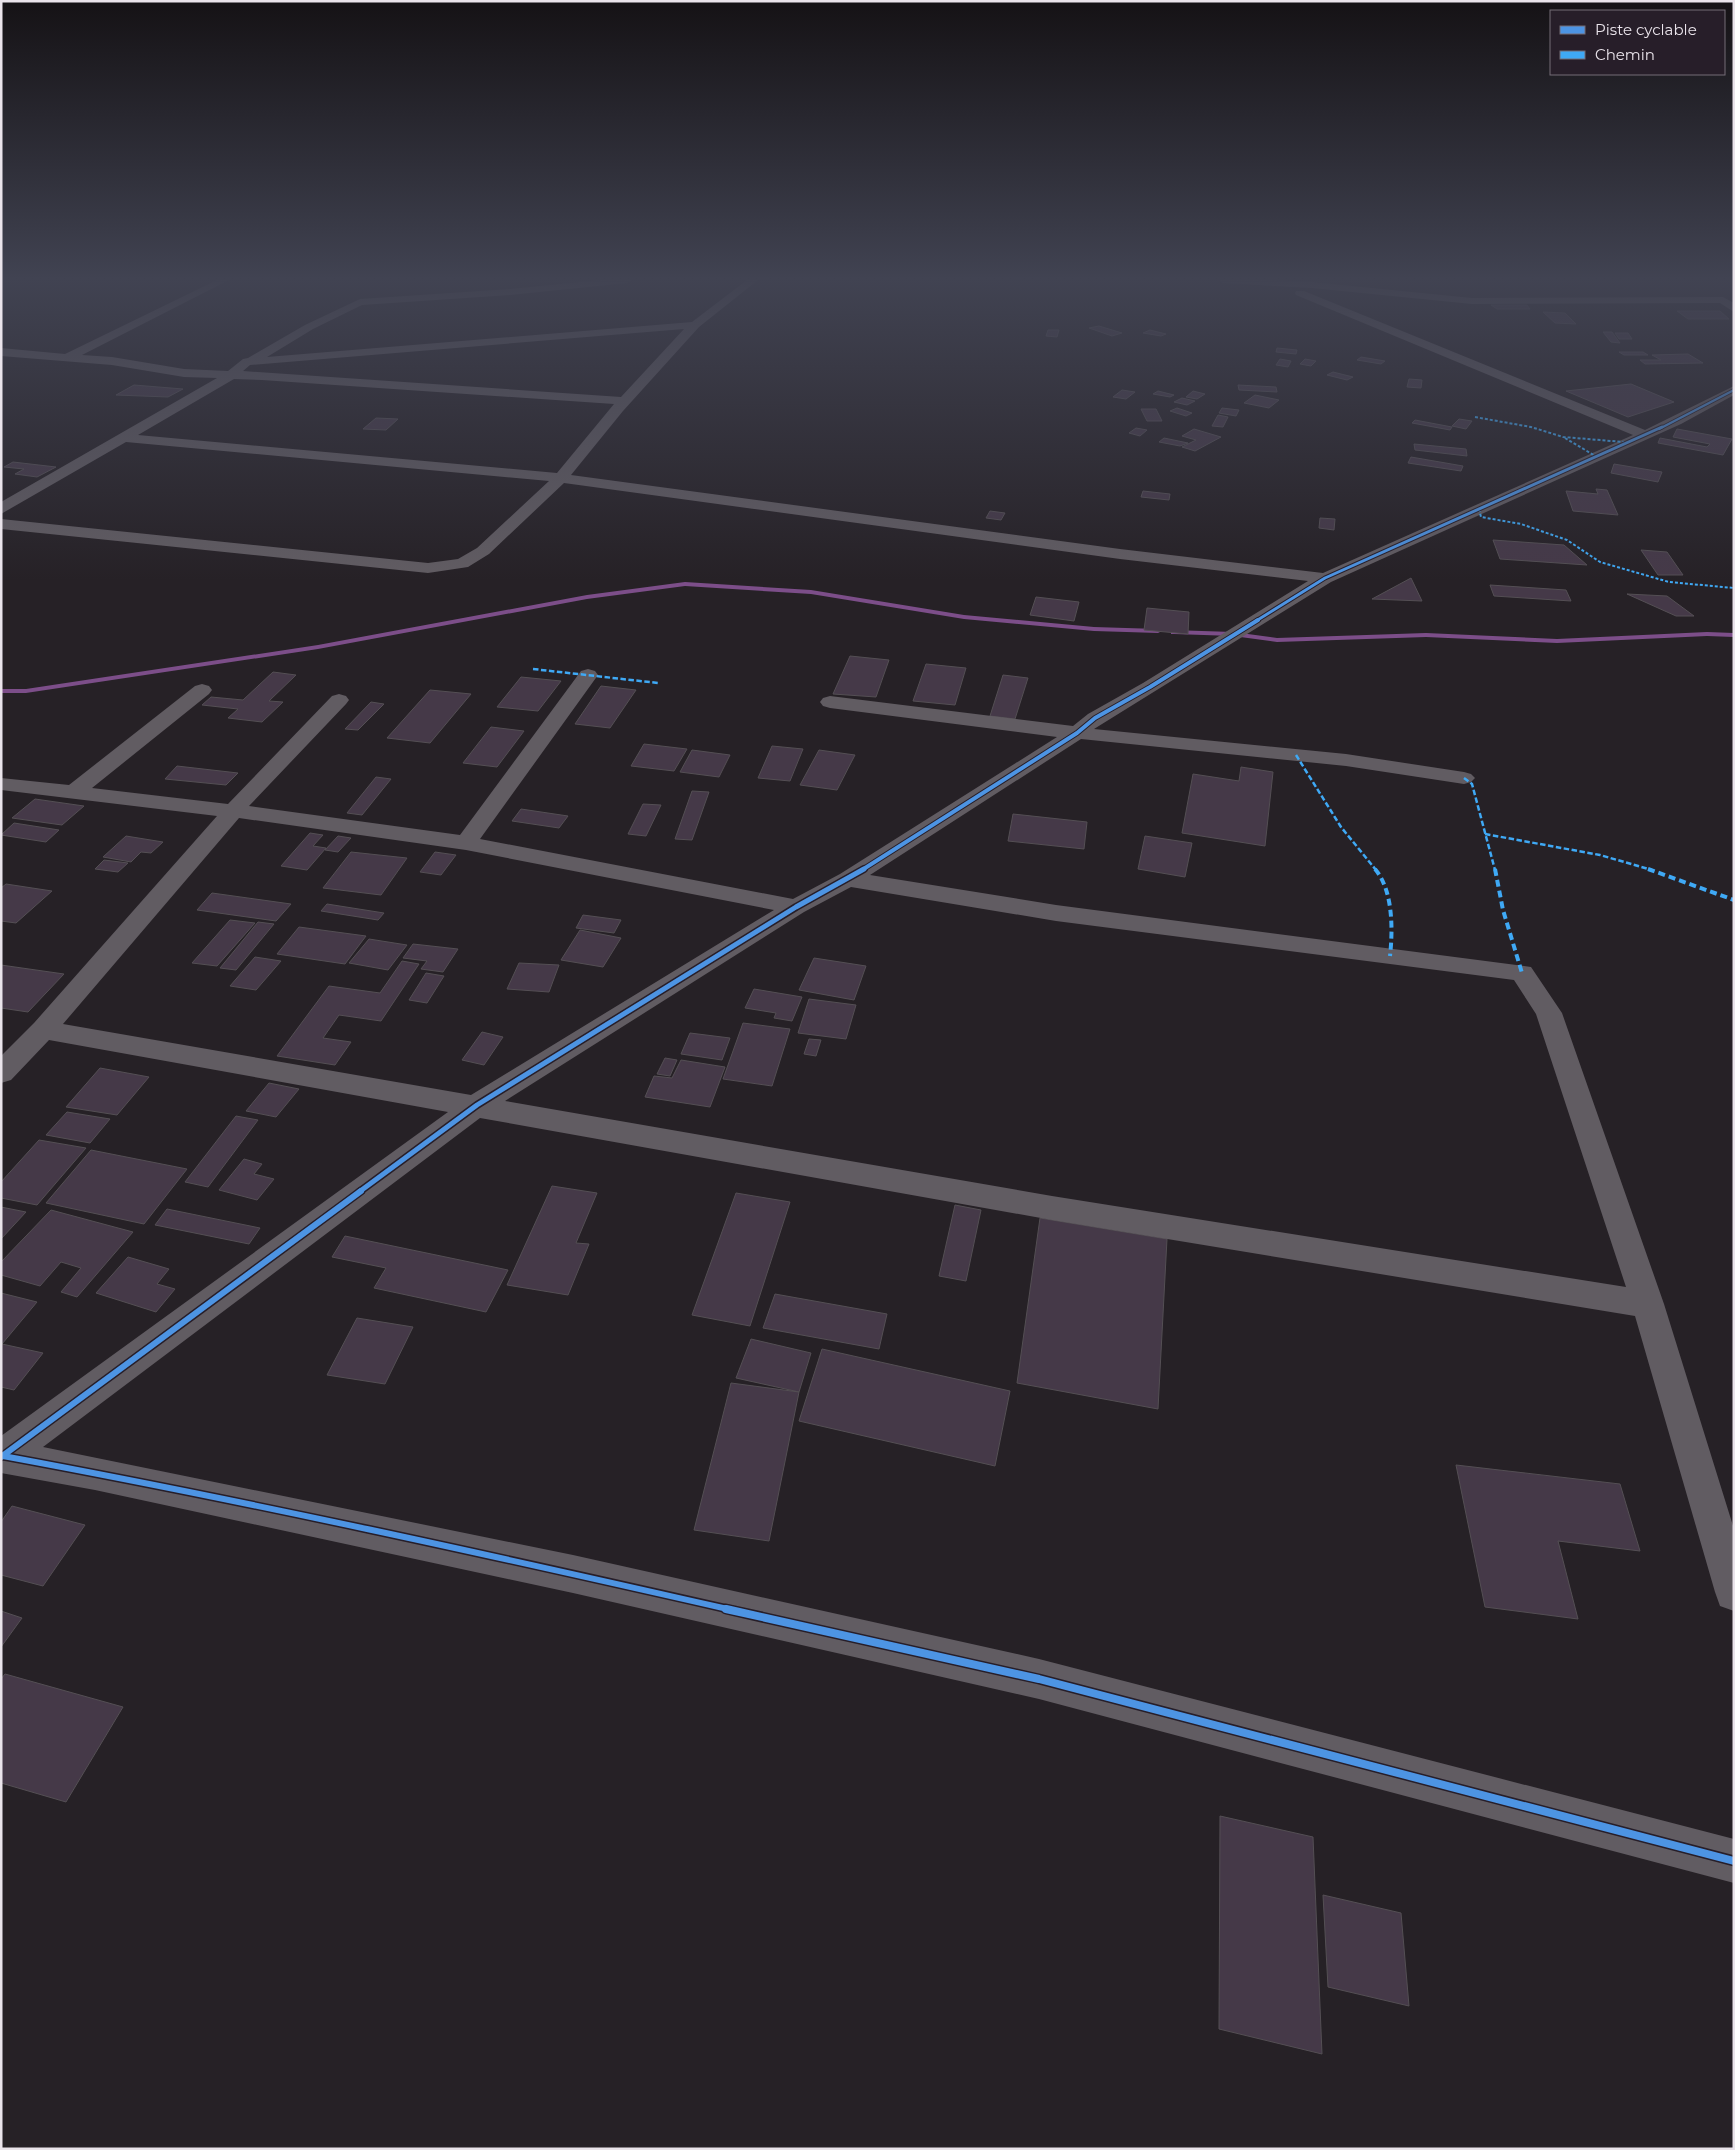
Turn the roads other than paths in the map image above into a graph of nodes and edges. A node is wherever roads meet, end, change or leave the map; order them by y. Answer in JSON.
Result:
{"nodes":[{"id":1,"x":222,"y":380,"type":"edge"},
{"id":2,"x":315,"y":380,"type":"edge"},
{"id":3,"x":644,"y":380,"type":"edge"},
{"id":4,"x":1513,"y":380,"type":"edge"},
{"id":5,"x":1734,"y":390,"type":"edge"},
{"id":6,"x":626,"y":400,"type":"junction"},
{"id":7,"x":1646,"y":435,"type":"junction"},
{"id":8,"x":125,"y":438,"type":"junction"},
{"id":9,"x":561,"y":478,"type":"junction"},
{"id":10,"x":1,"y":509,"type":"edge"},
{"id":11,"x":1,"y":524,"type":"edge"},
{"id":12,"x":1325,"y":578,"type":"junction"},
{"id":13,"x":588,"y":675,"type":"dead end"},
{"id":14,"x":202,"y":690,"type":"dead end"},
{"id":15,"x":339,"y":700,"type":"dead end"},
{"id":16,"x":830,"y":702,"type":"dead end"},
{"id":17,"x":1077,"y":733,"type":"junction"},
{"id":18,"x":1464,"y":778,"type":"dead end"},
{"id":19,"x":1,"y":784,"type":"edge"},
{"id":20,"x":73,"y":793,"type":"junction"},
{"id":21,"x":234,"y":811,"type":"junction"},
{"id":22,"x":466,"y":842,"type":"junction"},
{"id":23,"x":848,"y":879,"type":"junction"},
{"id":24,"x":796,"y":908,"type":"junction"},
{"id":25,"x":43,"y":1030,"type":"junction"},
{"id":26,"x":1,"y":1073,"type":"edge"},
{"id":27,"x":477,"y":1105,"type":"junction"},
{"id":28,"x":1648,"y":1304,"type":"junction"},
{"id":29,"x":2,"y":1456,"type":"edge"},
{"id":30,"x":1734,"y":1592,"type":"edge"},
{"id":31,"x":1734,"y":1861,"type":"edge"}],
"edges":[{"from":1,"to":8,"type":"street"},
{"from":2,"to":6,"type":"street"},
{"from":3,"to":6,"type":"street"},
{"from":4,"to":7,"type":"street"},
{"from":5,"to":7,"type":"street"},
{"from":6,"to":9,"type":"street"},
{"from":7,"to":12,"type":"street"},
{"from":8,"to":9,"type":"street"},
{"from":8,"to":10,"type":"street"},
{"from":9,"to":11,"type":"street"},
{"from":9,"to":12,"type":"street"},
{"from":12,"to":17,"type":"street"},
{"from":13,"to":22,"type":"street"},
{"from":14,"to":20,"type":"street"},
{"from":15,"to":21,"type":"street"},
{"from":16,"to":17,"type":"street"},
{"from":17,"to":18,"type":"street"},
{"from":17,"to":23,"type":"street"},
{"from":19,"to":20,"type":"street"},
{"from":20,"to":21,"type":"street"},
{"from":21,"to":22,"type":"street"},
{"from":21,"to":25,"type":"street"},
{"from":22,"to":24,"type":"street"},
{"from":23,"to":24,"type":"street"},
{"from":23,"to":28,"type":"street"},
{"from":24,"to":27,"type":"street"},
{"from":25,"to":26,"type":"street"},
{"from":25,"to":27,"type":"street"},
{"from":27,"to":28,"type":"street"},
{"from":27,"to":29,"type":"street"},
{"from":28,"to":30,"type":"street"},
{"from":29,"to":31,"type":"street"}]}
